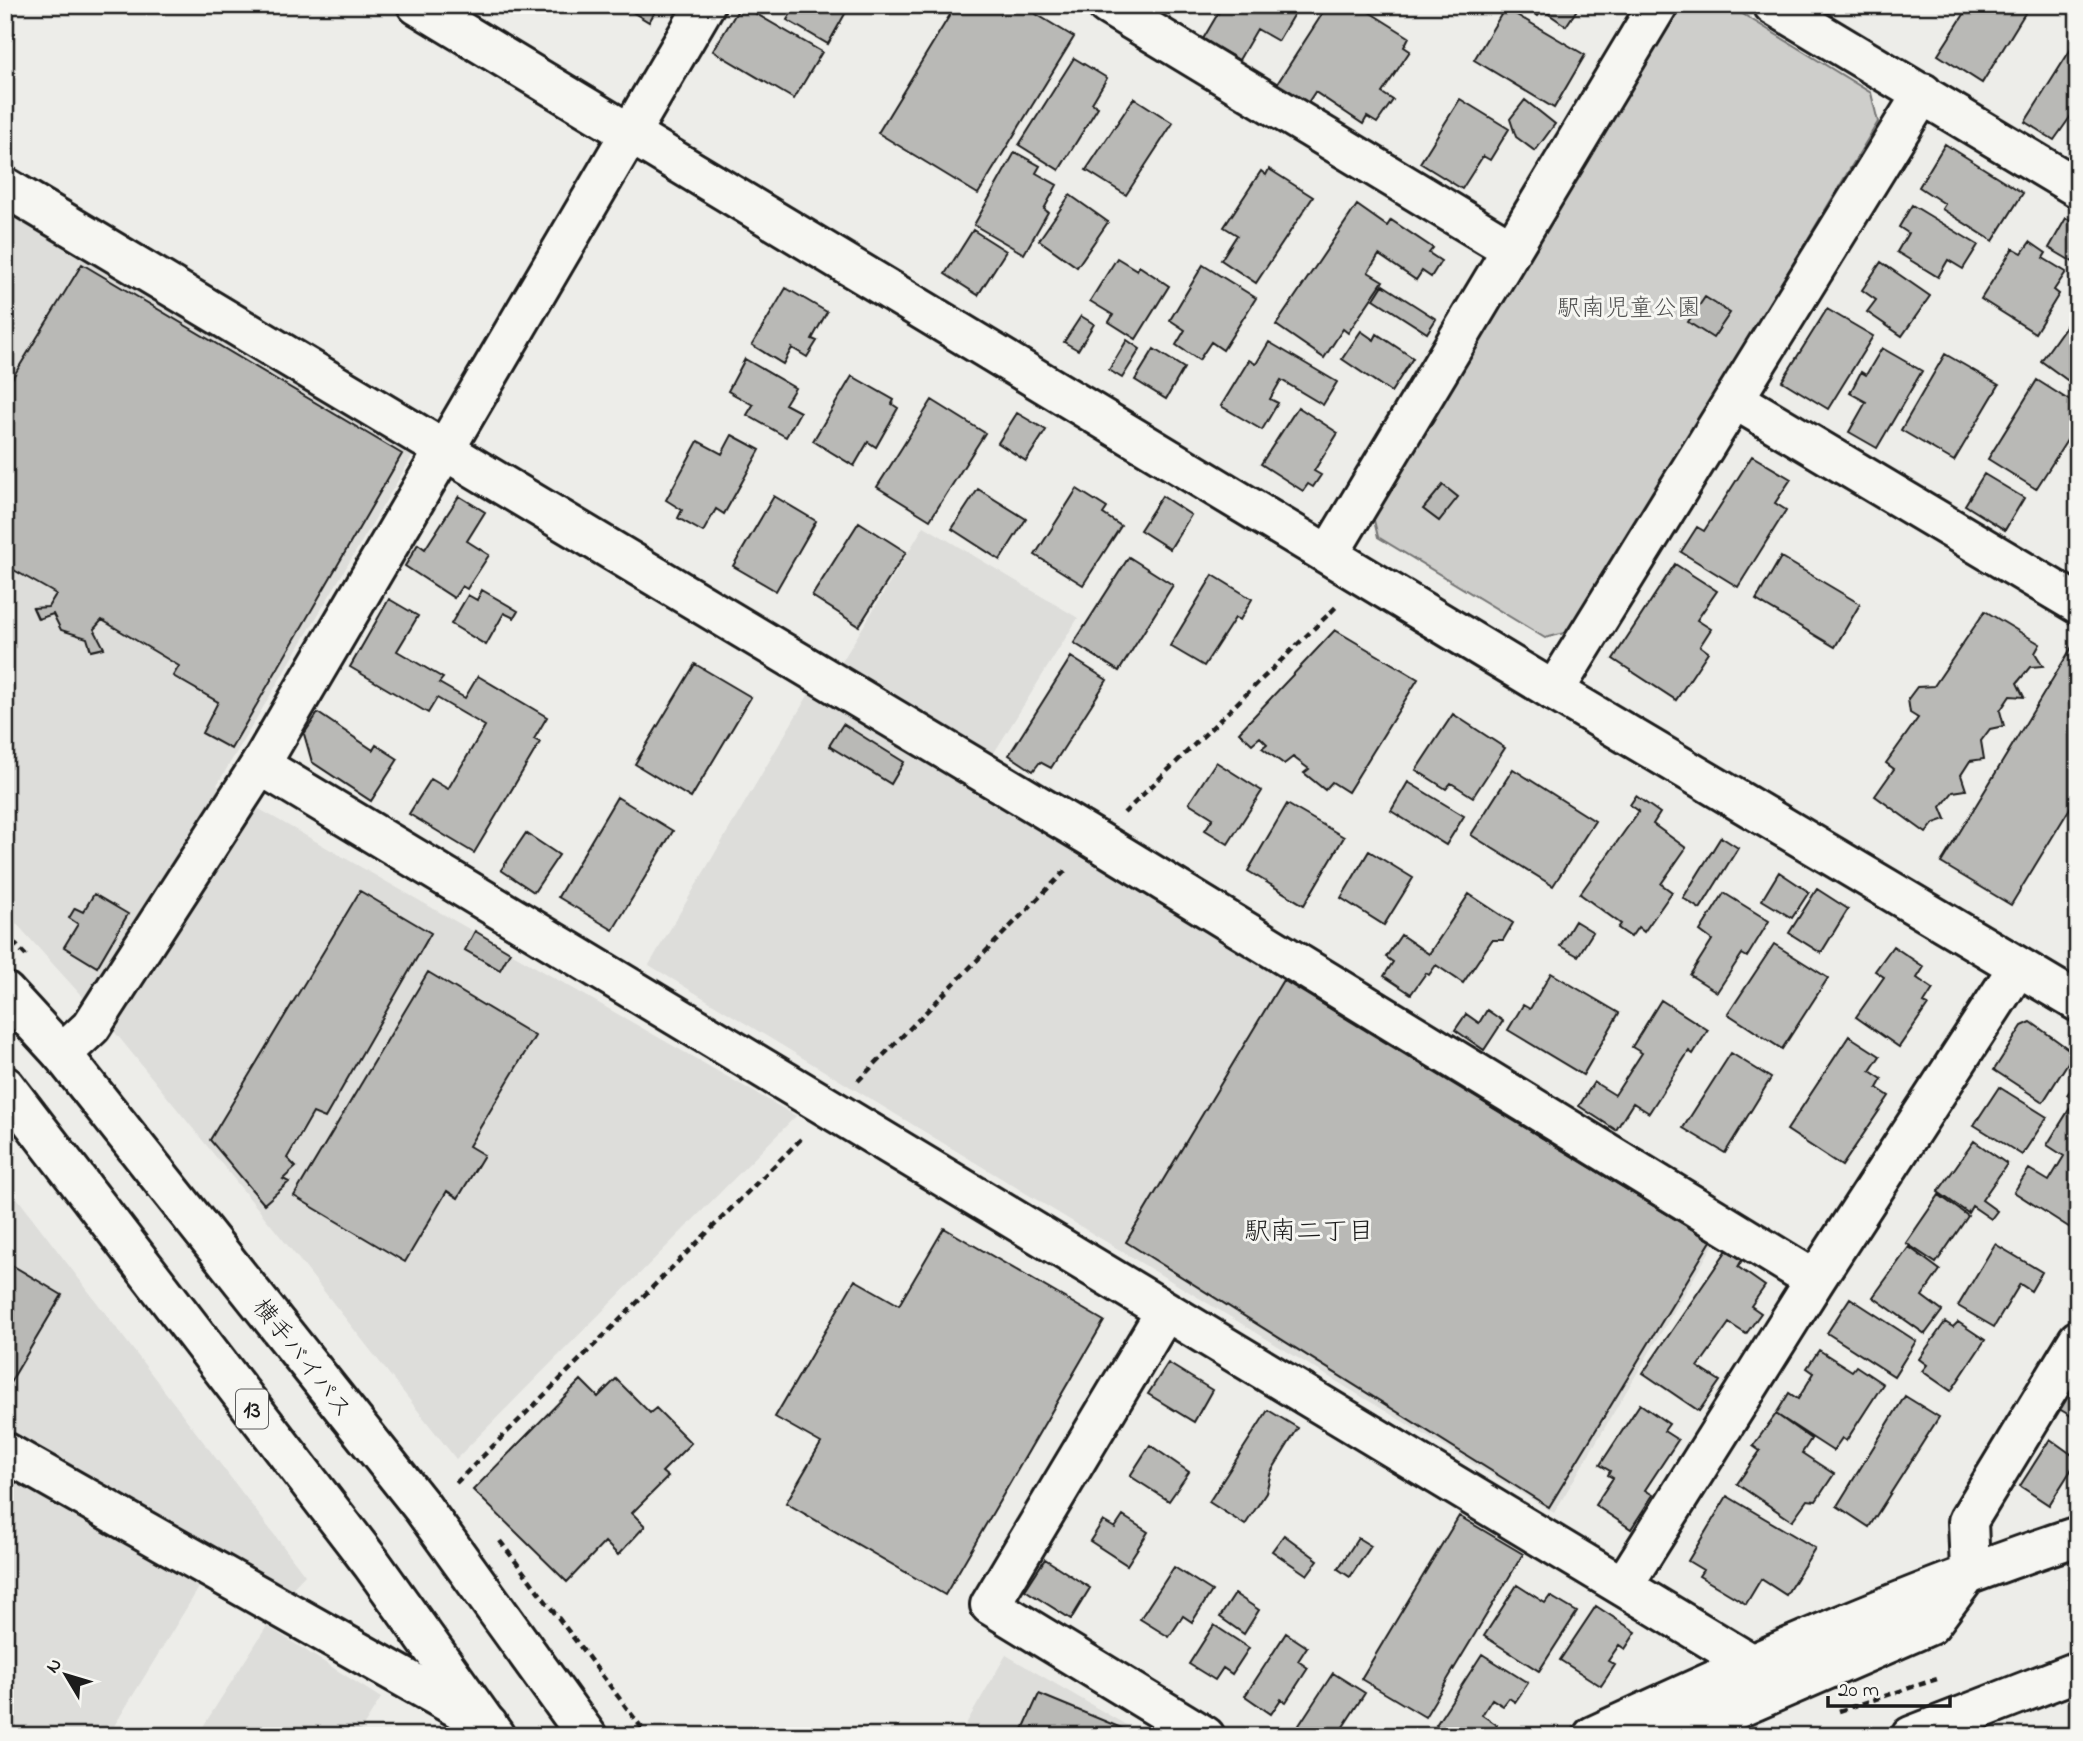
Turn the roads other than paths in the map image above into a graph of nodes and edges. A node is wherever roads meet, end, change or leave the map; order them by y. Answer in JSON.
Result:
{"nodes":[{"id":1,"x":417,"y":5,"type":"edge"},
{"id":2,"x":705,"y":5,"type":"edge"},
{"id":3,"x":1107,"y":5,"type":"edge"},
{"id":4,"x":1658,"y":5,"type":"edge"},
{"id":5,"x":1773,"y":5,"type":"edge"},
{"id":6,"x":1923,"y":93,"type":"junction"},
{"id":7,"x":630,"y":134,"type":"junction"},
{"id":8,"x":5,"y":187,"type":"edge"},
{"id":9,"x":2078,"y":188,"type":"edge"},
{"id":10,"x":1511,"y":249,"type":"junction"},
{"id":11,"x":1734,"y":399,"type":"junction"},
{"id":12,"x":445,"y":450,"type":"junction"},
{"id":13,"x":1329,"y":554,"type":"junction"},
{"id":14,"x":2078,"y":604,"type":"edge"},
{"id":15,"x":1554,"y":691,"type":"junction"},
{"id":16,"x":260,"y":765,"type":"junction"},
{"id":17,"x":2018,"y":967,"type":"junction"},
{"id":18,"x":5,"y":992,"type":"edge"},
{"id":19,"x":2078,"y":1002,"type":"edge"},
{"id":20,"x":62,"y":1054,"type":"junction"},
{"id":21,"x":5,"y":1086,"type":"edge"},
{"id":22,"x":1815,"y":1280,"type":"junction"},
{"id":23,"x":1165,"y":1311,"type":"junction"},
{"id":24,"x":2078,"y":1340,"type":"edge"},
{"id":25,"x":5,"y":1452,"type":"edge"},
{"id":26,"x":2078,"y":1536,"type":"edge"},
{"id":27,"x":1970,"y":1571,"type":"junction"},
{"id":28,"x":1623,"y":1586,"type":"junction"},
{"id":29,"x":1750,"y":1663,"type":"junction"},
{"id":30,"x":2078,"y":1671,"type":"edge"},
{"id":31,"x":492,"y":1730,"type":"edge"},
{"id":32,"x":587,"y":1736,"type":"edge"},
{"id":33,"x":1205,"y":1736,"type":"edge"},
{"id":34,"x":1593,"y":1736,"type":"edge"},
{"id":35,"x":1674,"y":1736,"type":"edge"},
{"id":36,"x":1911,"y":1736,"type":"edge"}],
"edges":[{"from":1,"to":7,"type":"main road"},
{"from":2,"to":7,"type":"main road"},
{"from":3,"to":10,"type":"main road"},
{"from":4,"to":10,"type":"main road"},
{"from":5,"to":6,"type":"main road"},
{"from":6,"to":9,"type":"main road"},
{"from":6,"to":11,"type":"main road"},
{"from":7,"to":12,"type":"main road"},
{"from":7,"to":13,"type":"main road"},
{"from":8,"to":12,"type":"main road"},
{"from":10,"to":13,"type":"main road"},
{"from":11,"to":14,"type":"main road"},
{"from":11,"to":15,"type":"main road"},
{"from":12,"to":16,"type":"main road"},
{"from":12,"to":22,"type":"main road"},
{"from":13,"to":15,"type":"main road"},
{"from":15,"to":17,"type":"main road"},
{"from":16,"to":20,"type":"main road"},
{"from":16,"to":23,"type":"main road"},
{"from":17,"to":19,"type":"main road"},
{"from":17,"to":22,"type":"main road"},
{"from":18,"to":20,"type":"main road","name":"横手バイパス"},
{"from":20,"to":32,"type":"main road","name":"横手バイパス"},
{"from":21,"to":31,"type":"main road","number":"13"},
{"from":22,"to":28,"type":"main road"},
{"from":23,"to":28,"type":"main road"},
{"from":23,"to":33,"type":"main road"},
{"from":24,"to":27,"type":"main road"},
{"from":25,"to":31,"type":"main road"},
{"from":26,"to":27,"type":"main road"},
{"from":27,"to":29,"type":"main road"},
{"from":27,"to":35,"type":"main road"},
{"from":28,"to":29,"type":"main road"},
{"from":29,"to":34,"type":"main road"},
{"from":30,"to":36,"type":"main road"}]}
